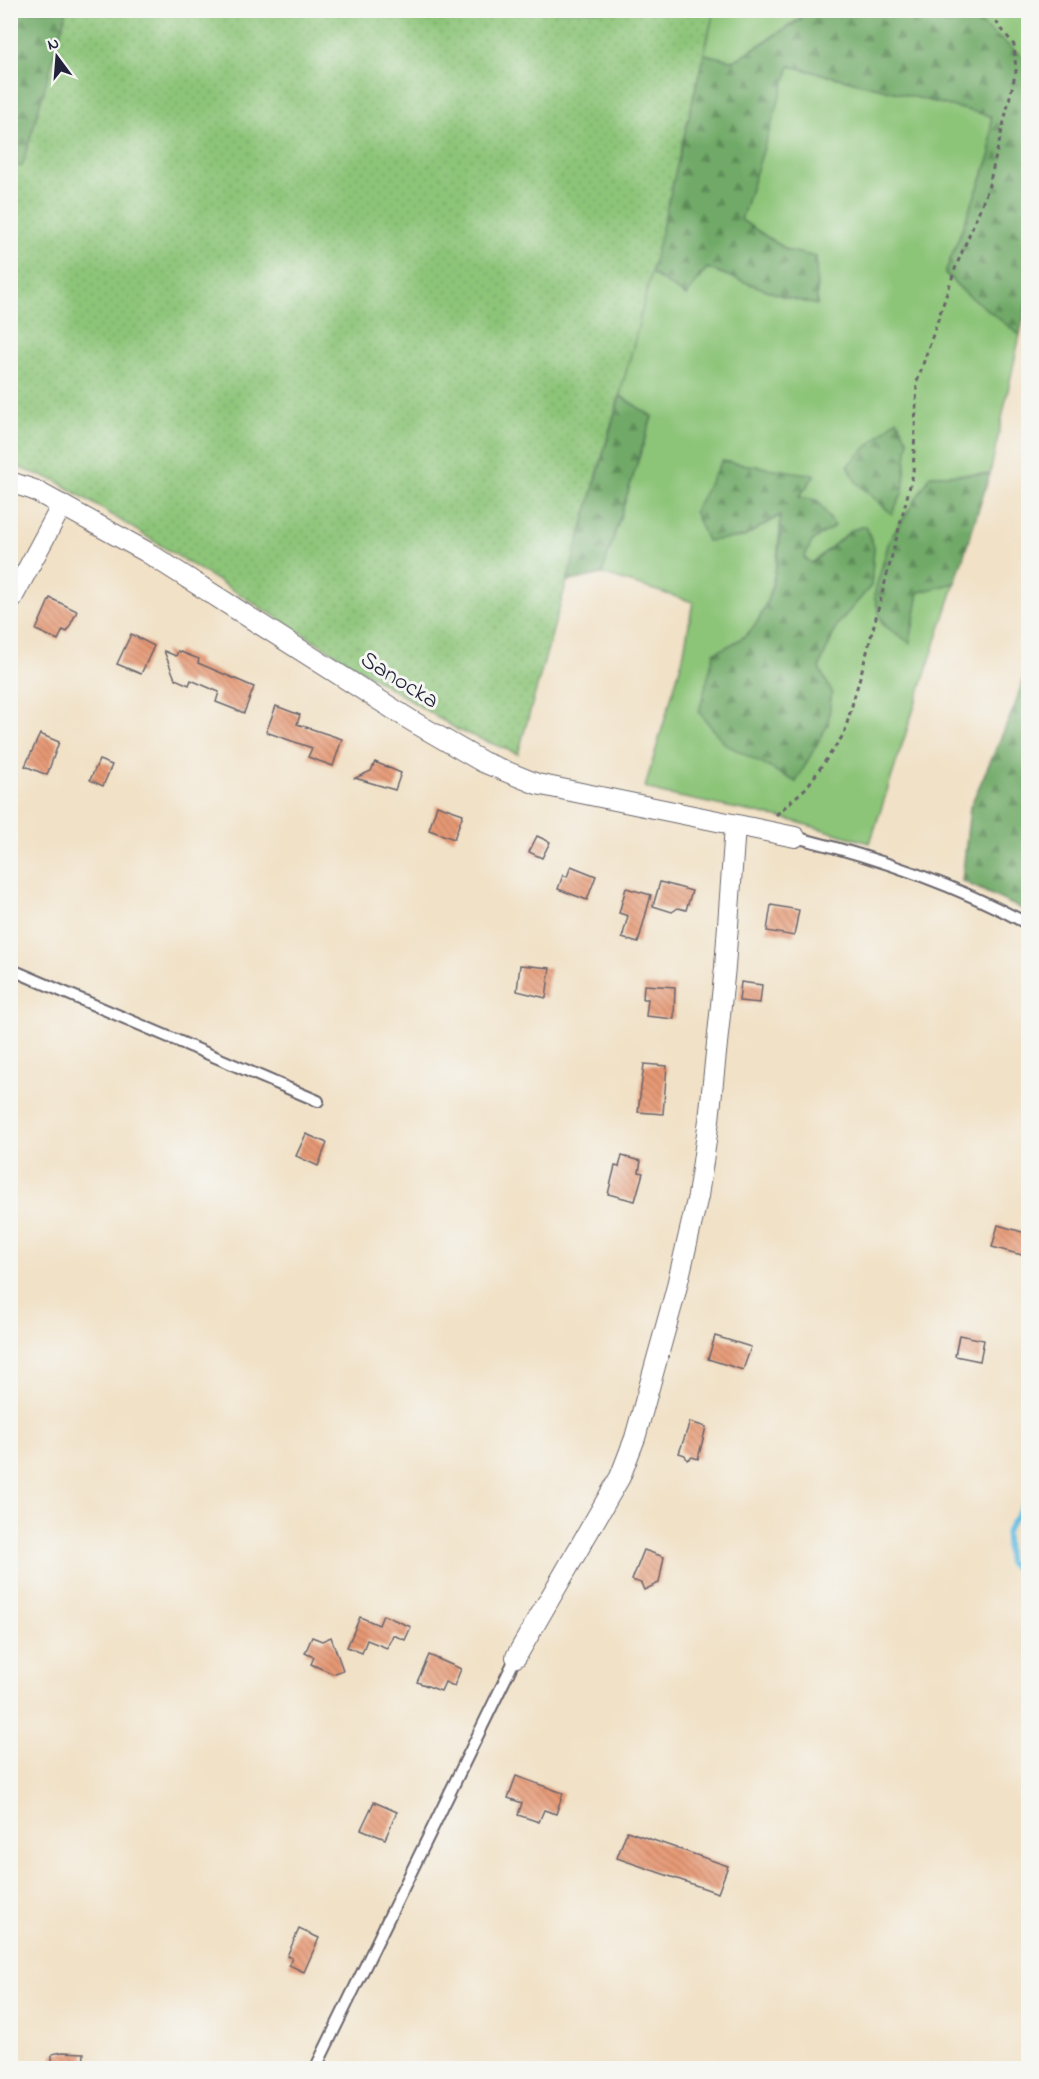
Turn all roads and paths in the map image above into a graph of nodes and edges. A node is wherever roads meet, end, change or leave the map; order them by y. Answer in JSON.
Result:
{"nodes":[{"id":1,"x":987,"y":10,"type":"edge"},
{"id":2,"x":10,"y":482,"type":"edge"},
{"id":3,"x":62,"y":505,"type":"junction"},
{"id":4,"x":10,"y":602,"type":"edge"},
{"id":5,"x":735,"y":826,"type":"junction"},
{"id":6,"x":759,"y":831,"type":"junction"},
{"id":7,"x":795,"y":837,"type":"joint"},
{"id":8,"x":1029,"y":924,"type":"edge"},
{"id":9,"x":10,"y":969,"type":"edge"},
{"id":10,"x":318,"y":1101,"type":"dead end"},
{"id":11,"x":516,"y":1657,"type":"joint"},
{"id":12,"x":318,"y":2065,"type":"dead end"}],
"edges":[{"from":1,"to":6,"type":"path"},
{"from":2,"to":3,"type":"street","name":"Sanocka"},
{"from":3,"to":4,"type":"street"},
{"from":3,"to":5,"type":"street","name":"Sanocka"},
{"from":5,"to":6,"type":"street","name":"Sanocka"},
{"from":5,"to":11,"type":"street"},
{"from":6,"to":7,"type":"street","name":"Sanocka"},
{"from":7,"to":8,"type":"lane"},
{"from":9,"to":10,"type":"lane"},
{"from":11,"to":12,"type":"lane"}]}
